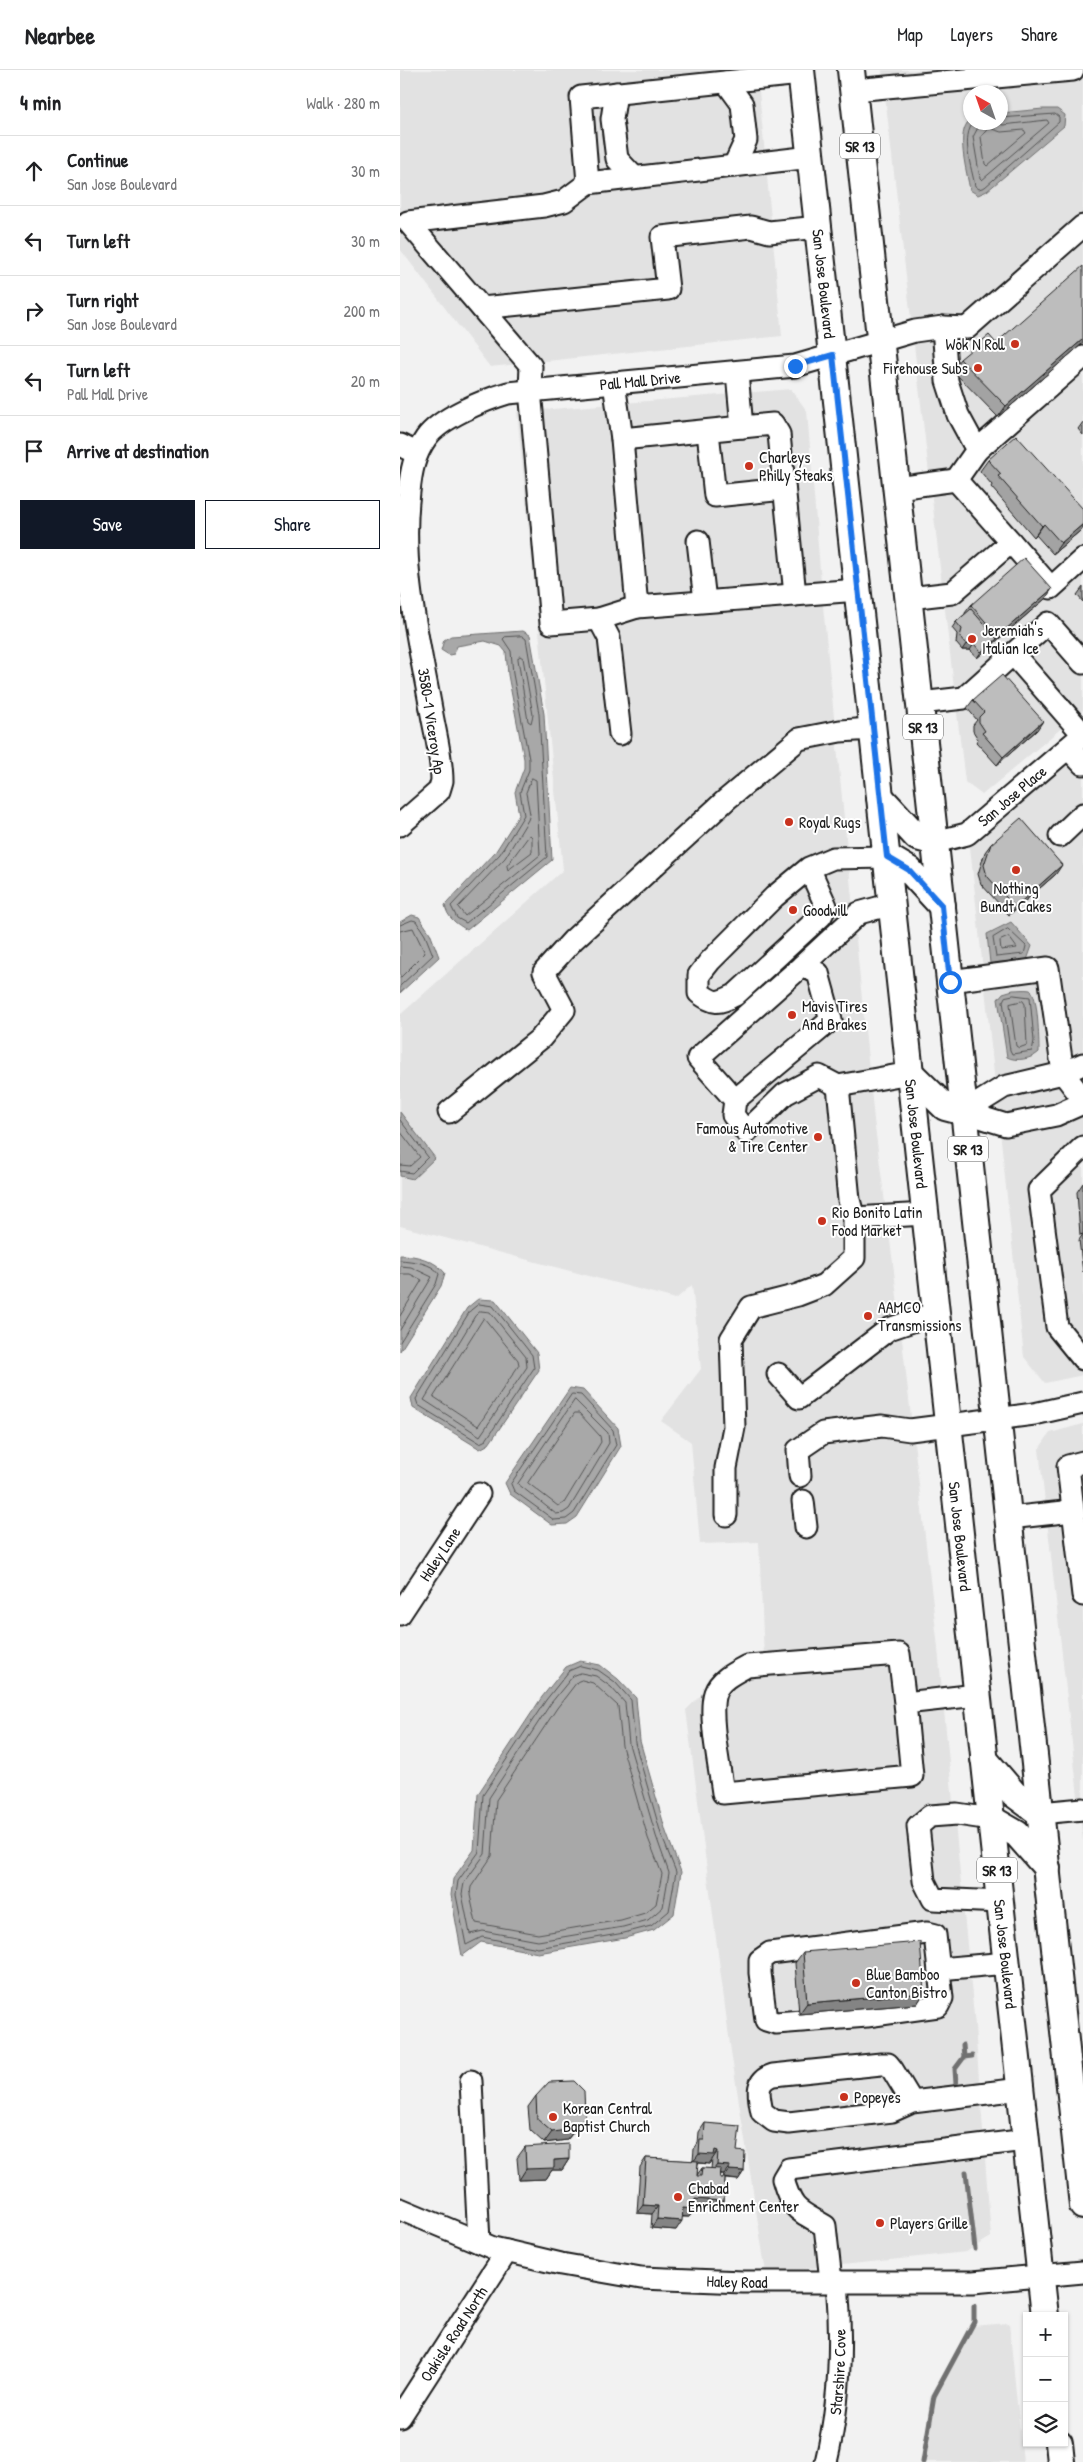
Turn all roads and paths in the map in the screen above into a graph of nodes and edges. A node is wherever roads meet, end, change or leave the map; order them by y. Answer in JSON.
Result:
{"nodes":[{"id":1,"x":1073,"y":70,"type":"edge"},
{"id":2,"x":801,"y":72,"type":"edge"},
{"id":3,"x":853,"y":80,"type":"edge"},
{"id":4,"x":726,"y":82,"type":"junction"},
{"id":5,"x":616,"y":93,"type":"junction"},
{"id":6,"x":811,"y":157,"type":"junction"},
{"id":7,"x":734,"y":166,"type":"junction"},
{"id":8,"x":634,"y":178,"type":"junction"},
{"id":9,"x":588,"y":183,"type":"junction"},
{"id":10,"x":1083,"y":226,"type":"edge"},
{"id":11,"x":819,"y":227,"type":"junction"},
{"id":12,"x":482,"y":308,"type":"junction"},
{"id":13,"x":943,"y":327,"type":"junction"},
{"id":14,"x":881,"y":341,"type":"junction"},
{"id":15,"x":833,"y":355,"type":"junction"},
{"id":16,"x":1083,"y":357,"type":"edge"},
{"id":17,"x":738,"y":373,"type":"junction"},
{"id":18,"x":614,"y":383,"type":"junction"},
{"id":19,"x":530,"y":390,"type":"junction"},
{"id":20,"x":742,"y":427,"type":"junction"},
{"id":21,"x":708,"y":432,"type":"junction"},
{"id":22,"x":622,"y":439,"type":"junction"},
{"id":23,"x":408,"y":449,"type":"edge"},
{"id":24,"x":977,"y":450,"type":"junction"},
{"id":25,"x":956,"y":480,"type":"junction"},
{"id":26,"x":897,"y":488,"type":"junction"},
{"id":27,"x":784,"y":489,"type":"junction"},
{"id":28,"x":698,"y":541,"type":"dead end"},
{"id":29,"x":1010,"y":542,"type":"junction"},
{"id":30,"x":1083,"y":559,"type":"edge"},
{"id":31,"x":403,"y":572,"type":"edge"},
{"id":32,"x":858,"y":590,"type":"junction"},
{"id":33,"x":795,"y":595,"type":"junction"},
{"id":34,"x":909,"y":598,"type":"junction"},
{"id":35,"x":705,"y":601,"type":"junction"},
{"id":36,"x":637,"y":607,"type":"junction"},
{"id":37,"x":599,"y":619,"type":"junction"},
{"id":38,"x":1013,"y":654,"type":"junction"},
{"id":39,"x":1083,"y":663,"type":"edge"},
{"id":40,"x":920,"y":703,"type":"junction"},
{"id":41,"x":873,"y":729,"type":"junction"},
{"id":42,"x":620,"y":734,"type":"dead end"},
{"id":43,"x":1078,"y":739,"type":"edge"},
{"id":44,"x":1083,"y":764,"type":"edge"},
{"id":45,"x":880,"y":797,"type":"junction"},
{"id":46,"x":1083,"y":814,"type":"edge"},
{"id":47,"x":400,"y":825,"type":"edge"},
{"id":48,"x":1060,"y":836,"type":"dead end"},
{"id":49,"x":935,"y":842,"type":"junction"},
{"id":50,"x":887,"y":857,"type":"junction"},
{"id":51,"x":810,"y":868,"type":"junction"},
{"id":52,"x":892,"y":904,"type":"junction"},
{"id":53,"x":942,"y":906,"type":"junction"},
{"id":54,"x":802,"y":966,"type":"junction"},
{"id":55,"x":950,"y":982,"type":"junction"},
{"id":56,"x":1083,"y":1064,"type":"edge"},
{"id":57,"x":910,"y":1073,"type":"junction"},
{"id":58,"x":1064,"y":1073,"type":"junction"},
{"id":59,"x":838,"y":1086,"type":"junction"},
{"id":60,"x":1083,"y":1099,"type":"edge"},
{"id":61,"x":735,"y":1100,"type":"junction"},
{"id":62,"x":1083,"y":1103,"type":"edge"},
{"id":63,"x":449,"y":1112,"type":"dead end"},
{"id":64,"x":964,"y":1112,"type":"junction"},
{"id":65,"x":1083,"y":1147,"type":"edge"},
{"id":66,"x":926,"y":1214,"type":"junction"},
{"id":67,"x":854,"y":1218,"type":"junction"},
{"id":68,"x":936,"y":1313,"type":"junction"},
{"id":69,"x":1083,"y":1359,"type":"edge"},
{"id":70,"x":778,"y":1374,"type":"dead end"},
{"id":71,"x":1083,"y":1403,"type":"edge"},
{"id":72,"x":998,"y":1419,"type":"junction"},
{"id":73,"x":948,"y":1425,"type":"junction"},
{"id":74,"x":1083,"y":1462,"type":"edge"},
{"id":75,"x":800,"y":1476,"type":"dead end"},
{"id":76,"x":479,"y":1494,"type":"dead end"},
{"id":77,"x":803,"y":1501,"type":"dead end"},
{"id":78,"x":1073,"y":1511,"type":"junction"},
{"id":79,"x":726,"y":1515,"type":"dead end"},
{"id":80,"x":1009,"y":1518,"type":"junction"},
{"id":81,"x":806,"y":1527,"type":"dead end"},
{"id":82,"x":1083,"y":1593,"type":"edge"},
{"id":83,"x":400,"y":1614,"type":"edge"},
{"id":84,"x":977,"y":1695,"type":"junction"},
{"id":85,"x":905,"y":1703,"type":"junction"},
{"id":86,"x":984,"y":1759,"type":"junction"},
{"id":87,"x":1083,"y":1809,"type":"edge"},
{"id":88,"x":1040,"y":1813,"type":"junction"},
{"id":89,"x":992,"y":1818,"type":"junction"},
{"id":90,"x":1046,"y":1868,"type":"junction"},
{"id":91,"x":1000,"y":1902,"type":"junction"},
{"id":92,"x":1007,"y":1963,"type":"junction"},
{"id":93,"x":939,"y":1970,"type":"junction"},
{"id":94,"x":471,"y":2082,"type":"dead end"},
{"id":95,"x":1021,"y":2089,"type":"junction"},
{"id":96,"x":1077,"y":2097,"type":"edge"},
{"id":97,"x":912,"y":2102,"type":"junction"},
{"id":98,"x":1026,"y":2140,"type":"junction"},
{"id":99,"x":1083,"y":2206,"type":"edge"},
{"id":100,"x":400,"y":2209,"type":"edge"},
{"id":101,"x":478,"y":2242,"type":"junction"},
{"id":102,"x":507,"y":2251,"type":"junction"},
{"id":103,"x":1083,"y":2272,"type":"edge"},
{"id":104,"x":1040,"y":2276,"type":"junction"},
{"id":105,"x":834,"y":2281,"type":"junction"},
{"id":106,"x":1044,"y":2312,"type":"edge"},
{"id":107,"x":400,"y":2417,"type":"edge"},
{"id":108,"x":1058,"y":2447,"type":"edge"},
{"id":109,"x":826,"y":2462,"type":"edge"},
{"id":110,"x":1060,"y":2462,"type":"edge"}],
"edges":[{"from":1,"to":3,"type":"street"},
{"from":2,"to":4,"type":"street"},
{"from":2,"to":6,"type":"main road","name":"San Jose Boulevard","number":"SR 13"},
{"from":3,"to":14,"type":"main road","number":"SR 13"},
{"from":4,"to":5,"type":"street"},
{"from":4,"to":7,"type":"street"},
{"from":5,"to":8,"type":"street"},
{"from":5,"to":9,"type":"street"},
{"from":6,"to":7,"type":"street"},
{"from":6,"to":11,"type":"main road","name":"San Jose Boulevard","number":"SR 13"},
{"from":7,"to":8,"type":"street"},
{"from":8,"to":9,"type":"street"},
{"from":9,"to":12,"type":"street"},
{"from":10,"to":13,"type":"street","name":"Pall Mall Drive"},
{"from":11,"to":12,"type":"street"},
{"from":11,"to":15,"type":"main road","name":"San Jose Boulevard","number":"SR 13"},
{"from":12,"to":19,"type":"street"},
{"from":13,"to":14,"type":"street","name":"Pall Mall Drive"},
{"from":13,"to":24,"type":"street"},
{"from":14,"to":15,"type":"street","name":"Pall Mall Drive"},
{"from":14,"to":26,"type":"main road","number":"SR 13"},
{"from":15,"to":17,"type":"street","name":"Pall Mall Drive"},
{"from":15,"to":32,"type":"main road","name":"San Jose Boulevard","number":"SR 13"},
{"from":16,"to":24,"type":"street"},
{"from":17,"to":18,"type":"street","name":"Pall Mall Drive"},
{"from":17,"to":20,"type":"street"},
{"from":18,"to":19,"type":"street","name":"Pall Mall Drive"},
{"from":18,"to":22,"type":"street"},
{"from":19,"to":23,"type":"street","name":"Pall Mall Drive"},
{"from":19,"to":37,"type":"street"},
{"from":20,"to":21,"type":"street"},
{"from":20,"to":27,"type":"street"},
{"from":21,"to":22,"type":"street"},
{"from":21,"to":27,"type":"street"},
{"from":22,"to":36,"type":"street"},
{"from":23,"to":31,"type":"street","name":"3580-1 Viceroy Ap"},
{"from":24,"to":25,"type":"street"},
{"from":25,"to":26,"type":"street"},
{"from":25,"to":29,"type":"street"},
{"from":26,"to":34,"type":"main road","number":"SR 13"},
{"from":27,"to":33,"type":"street"},
{"from":28,"to":35,"type":"street"},
{"from":29,"to":30,"type":"street"},
{"from":29,"to":34,"type":"street"},
{"from":31,"to":47,"type":"street","name":"3580-1 Viceroy Ap"},
{"from":32,"to":33,"type":"street"},
{"from":32,"to":41,"type":"main road","name":"San Jose Boulevard","number":"SR 13"},
{"from":33,"to":35,"type":"street"},
{"from":34,"to":40,"type":"main road","number":"SR 13"},
{"from":35,"to":36,"type":"street"},
{"from":36,"to":37,"type":"street"},
{"from":37,"to":42,"type":"street"},
{"from":38,"to":39,"type":"street"},
{"from":38,"to":40,"type":"street"},
{"from":38,"to":43,"type":"street"},
{"from":40,"to":49,"type":"main road","number":"SR 13"},
{"from":41,"to":45,"type":"main road","name":"San Jose Boulevard","number":"SR 13"},
{"from":41,"to":63,"type":"street"},
{"from":43,"to":44,"type":"street"},
{"from":43,"to":49,"type":"street","name":"San Jose Place"},
{"from":45,"to":49,"type":"main road"},
{"from":45,"to":50,"type":"main road","name":"San Jose Boulevard","number":"SR 13"},
{"from":46,"to":48,"type":"street"},
{"from":49,"to":53,"type":"main road","number":"SR 13"},
{"from":50,"to":51,"type":"street"},
{"from":50,"to":52,"type":"main road","name":"San Jose Boulevard","number":"SR 13"},
{"from":50,"to":53,"type":"main road"},
{"from":51,"to":51,"type":"street"},
{"from":52,"to":54,"type":"street"},
{"from":52,"to":57,"type":"main road","name":"San Jose Boulevard","number":"SR 13"},
{"from":53,"to":55,"type":"main road","number":"SR 13"},
{"from":54,"to":61,"type":"street"},
{"from":54,"to":61,"type":"street"},
{"from":55,"to":58,"type":"street"},
{"from":55,"to":64,"type":"main road","number":"SR 13"},
{"from":56,"to":58,"type":"street"},
{"from":57,"to":59,"type":"street"},
{"from":57,"to":64,"type":"main road"},
{"from":57,"to":66,"type":"main road","name":"San Jose Boulevard","number":"SR 13"},
{"from":58,"to":60,"type":"street"},
{"from":58,"to":64,"type":"street"},
{"from":59,"to":61,"type":"street"},
{"from":59,"to":67,"type":"street"},
{"from":62,"to":64,"type":"street"},
{"from":64,"to":72,"type":"main road","number":"SR 13"},
{"from":65,"to":69,"type":"street"},
{"from":66,"to":67,"type":"street"},
{"from":66,"to":68,"type":"main road","name":"San Jose Boulevard","number":"SR 13"},
{"from":67,"to":79,"type":"street"},
{"from":68,"to":70,"type":"street"},
{"from":68,"to":73,"type":"main road","name":"San Jose Boulevard","number":"SR 13"},
{"from":71,"to":72,"type":"street"},
{"from":72,"to":73,"type":"street"},
{"from":72,"to":80,"type":"main road","number":"SR 13"},
{"from":73,"to":75,"type":"street"},
{"from":73,"to":84,"type":"main road","name":"San Jose Boulevard","number":"SR 13"},
{"from":74,"to":78,"type":"street"},
{"from":76,"to":83,"type":"street","name":"Haley Lane"},
{"from":77,"to":81,"type":"street"},
{"from":78,"to":80,"type":"street"},
{"from":78,"to":82,"type":"street"},
{"from":80,"to":88,"type":"main road","number":"SR 13"},
{"from":84,"to":85,"type":"street"},
{"from":84,"to":86,"type":"main road","name":"San Jose Boulevard","number":"SR 13"},
{"from":85,"to":85,"type":"street"},
{"from":86,"to":88,"type":"main road"},
{"from":86,"to":89,"type":"main road","name":"San Jose Boulevard","number":"SR 13"},
{"from":87,"to":88,"type":"street"},
{"from":88,"to":90,"type":"main road","number":"SR 13"},
{"from":89,"to":90,"type":"main road"},
{"from":89,"to":91,"type":"main road","name":"San Jose Boulevard","number":"SR 13"},
{"from":89,"to":91,"type":"street"},
{"from":90,"to":96,"type":"main road","number":"SR 13"},
{"from":91,"to":92,"type":"main road","name":"San Jose Boulevard","number":"SR 13"},
{"from":92,"to":93,"type":"street"},
{"from":92,"to":95,"type":"main road","name":"San Jose Boulevard","number":"SR 13"},
{"from":93,"to":93,"type":"street"},
{"from":94,"to":101,"type":"street"},
{"from":95,"to":97,"type":"street"},
{"from":95,"to":98,"type":"main road","name":"San Jose Boulevard","number":"SR 13"},
{"from":96,"to":99,"type":"main road","number":"SR 13"},
{"from":97,"to":97,"type":"street"},
{"from":98,"to":104,"type":"main road","name":"San Jose Boulevard","number":"SR 13"},
{"from":98,"to":105,"type":"street","name":"Starshire Cove"},
{"from":100,"to":101,"type":"street","name":"Haley Road"},
{"from":101,"to":102,"type":"street","name":"Haley Road"},
{"from":102,"to":105,"type":"street","name":"Haley Road"},
{"from":102,"to":107,"type":"street","name":"Oakisle Road North"},
{"from":103,"to":104,"type":"street","name":"Haley Road"},
{"from":104,"to":105,"type":"street","name":"Haley Road"},
{"from":104,"to":106,"type":"main road","name":"San Jose Boulevard","number":"SR 13"},
{"from":105,"to":109,"type":"street","name":"Starshire Cove"},
{"from":108,"to":110,"type":"main road"}]}
